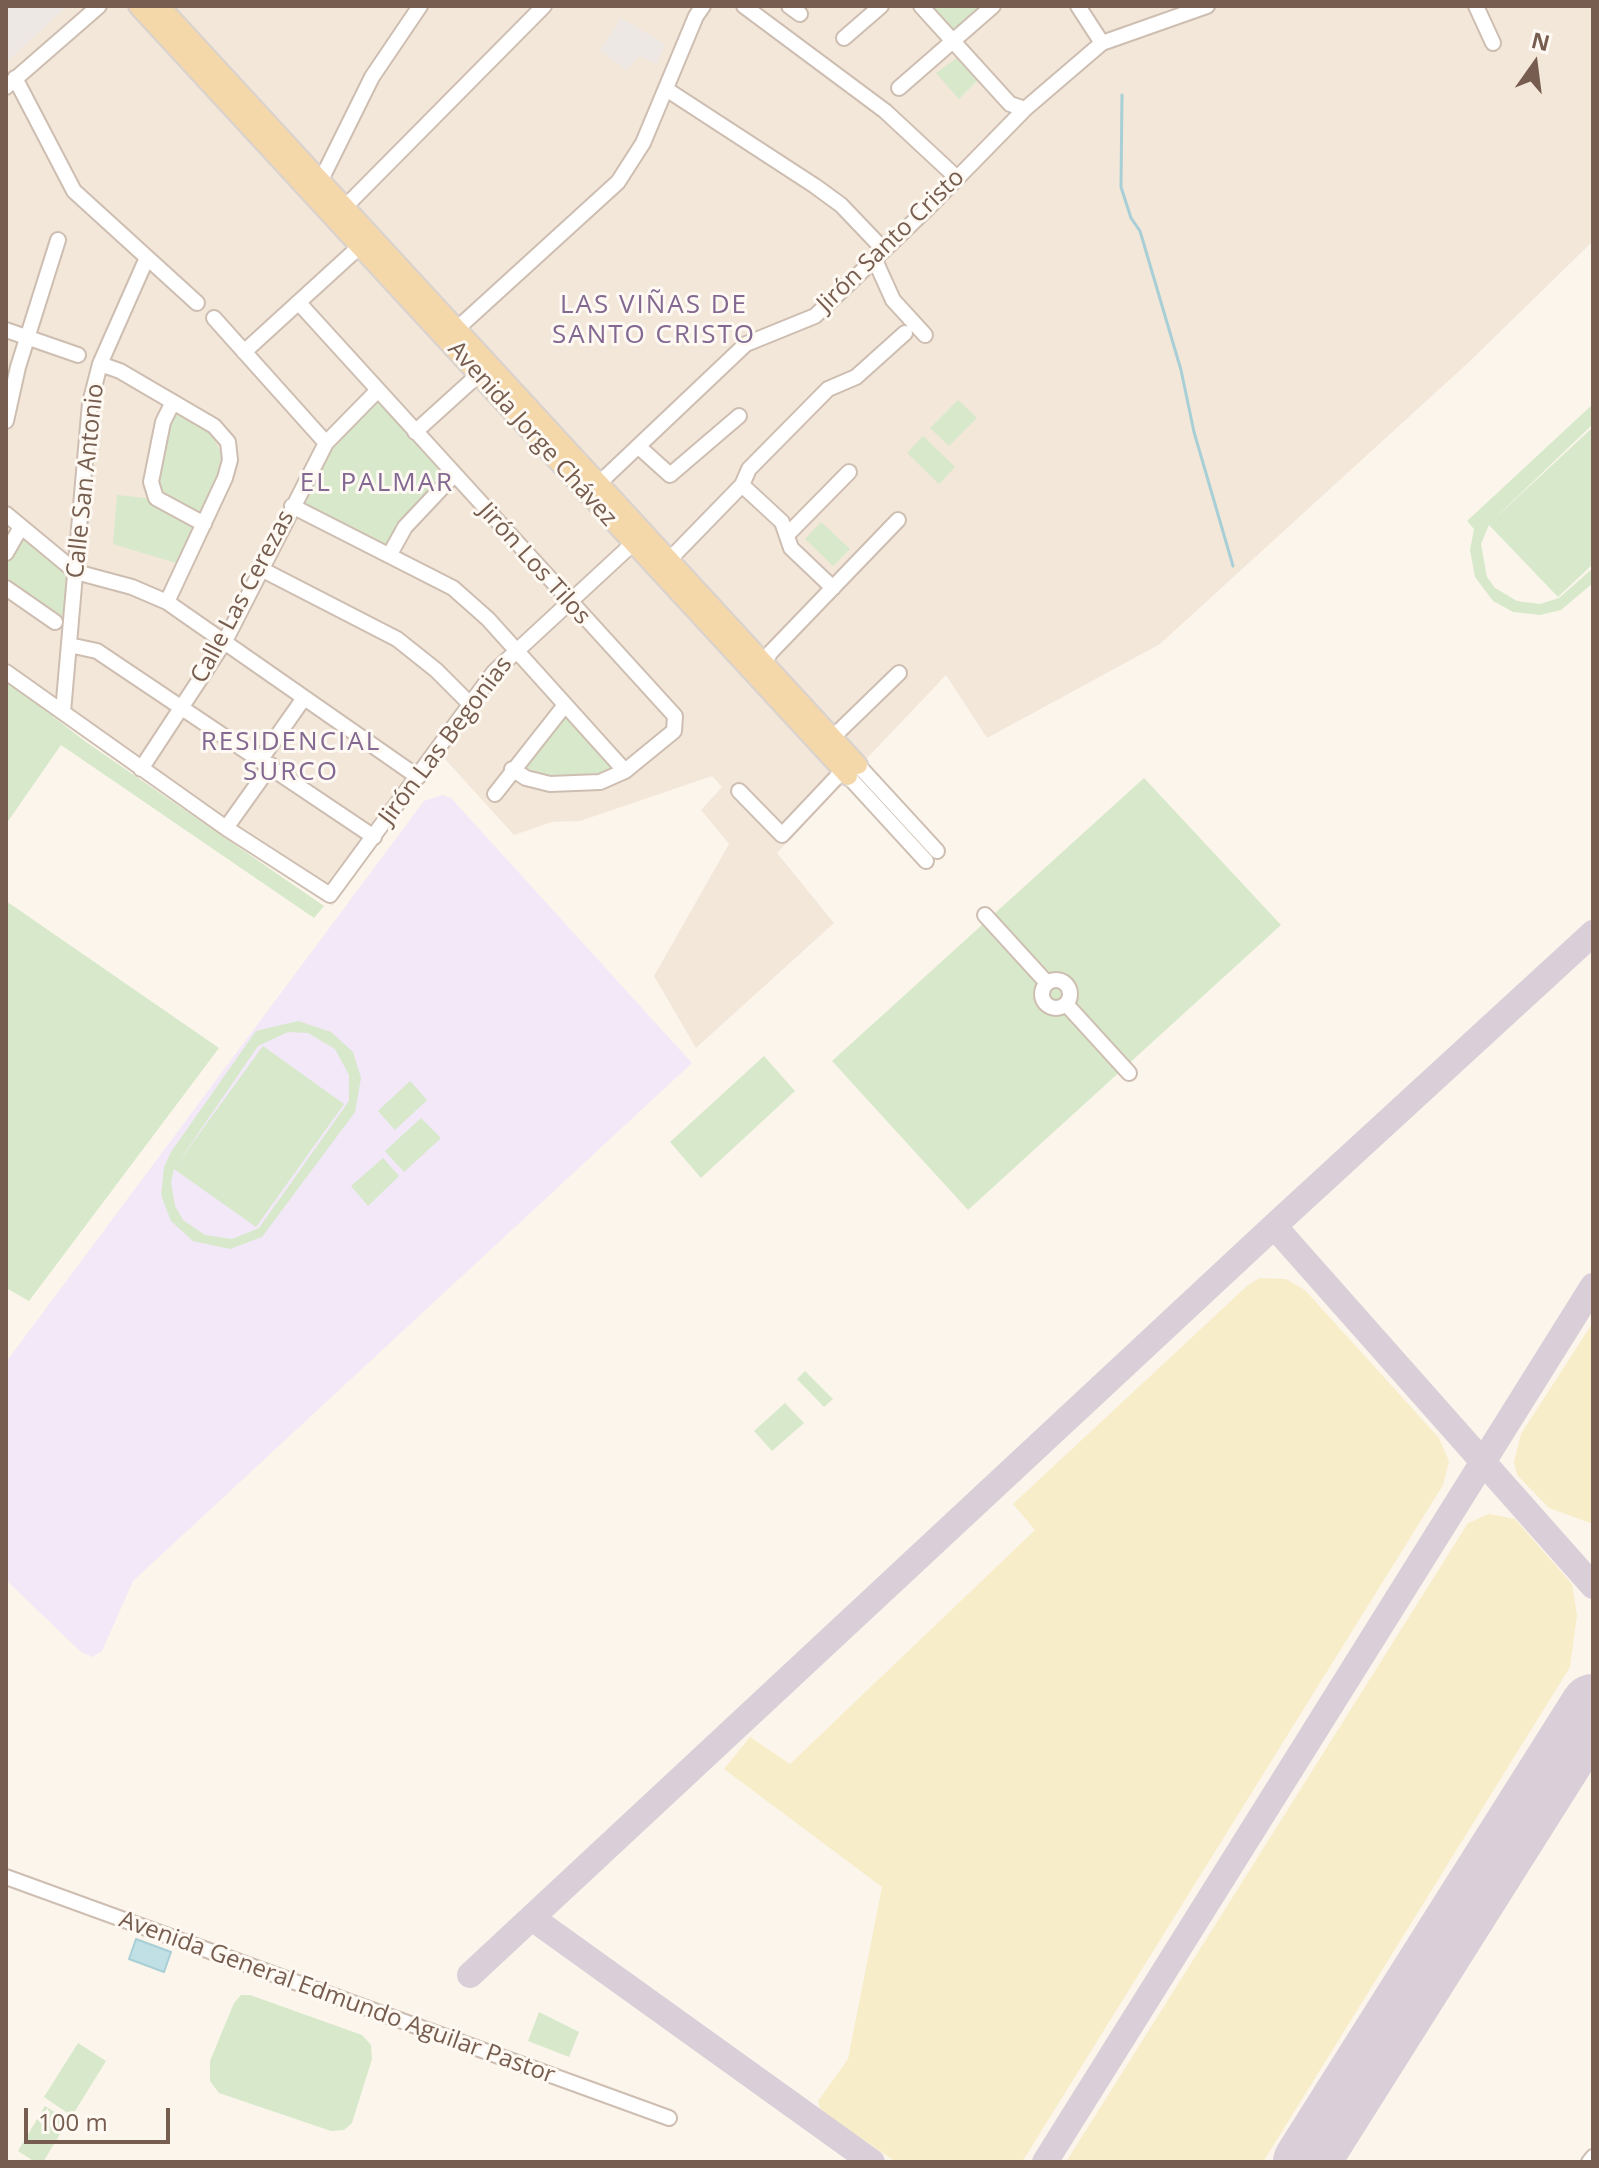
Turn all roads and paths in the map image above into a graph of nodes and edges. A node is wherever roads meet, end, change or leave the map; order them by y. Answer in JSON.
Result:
{"nodes":[{"id":1,"x":99,"y":6,"type":"edge"},
{"id":2,"x":138,"y":6,"type":"edge"},
{"id":3,"x":160,"y":6,"type":"edge"},
{"id":4,"x":544,"y":6,"type":"edge"},
{"id":5,"x":703,"y":6,"type":"edge"},
{"id":6,"x":744,"y":6,"type":"edge"},
{"id":7,"x":881,"y":6,"type":"edge"},
{"id":8,"x":921,"y":6,"type":"edge"},
{"id":9,"x":993,"y":6,"type":"edge"},
{"id":10,"x":1078,"y":6,"type":"edge"},
{"id":11,"x":1476,"y":6,"type":"edge"},
{"id":12,"x":418,"y":7,"type":"edge"},
{"id":13,"x":1203,"y":7,"type":"edge"},
{"id":14,"x":844,"y":38,"type":"dead end"},
{"id":15,"x":953,"y":42,"type":"junction"},
{"id":16,"x":1102,"y":43,"type":"junction"},
{"id":17,"x":1493,"y":43,"type":"dead end"},
{"id":18,"x":10,"y":83,"type":"edge"},
{"id":19,"x":899,"y":88,"type":"dead end"},
{"id":20,"x":666,"y":89,"type":"junction"},
{"id":21,"x":1025,"y":109,"type":"junction"},
{"id":22,"x":956,"y":177,"type":"junction"},
{"id":23,"x":322,"y":178,"type":"junction"},
{"id":24,"x":346,"y":205,"type":"junction"},
{"id":25,"x":333,"y":221,"type":"junction"},
{"id":26,"x":58,"y":240,"type":"dead end"},
{"id":27,"x":358,"y":248,"type":"junction"},
{"id":28,"x":878,"y":253,"type":"junction"},
{"id":29,"x":146,"y":260,"type":"junction"},
{"id":30,"x":197,"y":303,"type":"dead end"},
{"id":31,"x":299,"y":303,"type":"junction"},
{"id":32,"x":214,"y":318,"type":"dead end"},
{"id":33,"x":6,"y":330,"type":"edge"},
{"id":34,"x":905,"y":333,"type":"dead end"},
{"id":35,"x":452,"y":334,"type":"junction"},
{"id":36,"x":925,"y":335,"type":"dead end"},
{"id":37,"x":27,"y":340,"type":"junction"},
{"id":38,"x":244,"y":352,"type":"junction"},
{"id":39,"x":78,"y":355,"type":"dead end"},
{"id":40,"x":100,"y":364,"type":"junction"},
{"id":41,"x":478,"y":375,"type":"junction"},
{"id":42,"x":377,"y":391,"type":"junction"},
{"id":43,"x":173,"y":402,"type":"junction"},
{"id":44,"x":739,"y":416,"type":"dead end"},
{"id":45,"x":6,"y":421,"type":"edge"},
{"id":46,"x":415,"y":432,"type":"junction"},
{"id":47,"x":326,"y":443,"type":"junction"},
{"id":48,"x":639,"y":447,"type":"junction"},
{"id":49,"x":849,"y":472,"type":"dead end"},
{"id":50,"x":454,"y":475,"type":"junction"},
{"id":51,"x":742,"y":485,"type":"junction"},
{"id":52,"x":594,"y":489,"type":"junction"},
{"id":53,"x":292,"y":506,"type":"junction"},
{"id":54,"x":6,"y":514,"type":"edge"},
{"id":55,"x":898,"y":520,"type":"dead end"},
{"id":56,"x":204,"y":524,"type":"junction"},
{"id":57,"x":21,"y":527,"type":"junction"},
{"id":58,"x":788,"y":534,"type":"junction"},
{"id":59,"x":638,"y":539,"type":"junction"},
{"id":60,"x":6,"y":553,"type":"edge"},
{"id":61,"x":390,"y":554,"type":"junction"},
{"id":62,"x":669,"y":560,"type":"junction"},
{"id":63,"x":261,"y":569,"type":"junction"},
{"id":64,"x":76,"y":572,"type":"junction"},
{"id":65,"x":6,"y":588,"type":"edge"},
{"id":66,"x":833,"y":588,"type":"junction"},
{"id":67,"x":167,"y":602,"type":"junction"},
{"id":68,"x":567,"y":602,"type":"junction"},
{"id":69,"x":55,"y":622,"type":"dead end"},
{"id":70,"x":225,"y":641,"type":"junction"},
{"id":71,"x":69,"y":645,"type":"junction"},
{"id":72,"x":515,"y":649,"type":"junction"},
{"id":73,"x":759,"y":669,"type":"junction"},
{"id":74,"x":6,"y":672,"type":"edge"},
{"id":75,"x":899,"y":673,"type":"dead end"},
{"id":76,"x":304,"y":698,"type":"junction"},
{"id":77,"x":470,"y":704,"type":"junction"},
{"id":78,"x":565,"y":705,"type":"junction"},
{"id":79,"x":183,"y":708,"type":"junction"},
{"id":80,"x":63,"y":712,"type":"junction"},
{"id":81,"x":824,"y":736,"type":"junction"},
{"id":82,"x":266,"y":762,"type":"junction"},
{"id":83,"x":851,"y":768,"type":"junction"},
{"id":84,"x":141,"y":769,"type":"junction"},
{"id":85,"x":512,"y":769,"type":"junction"},
{"id":86,"x":625,"y":771,"type":"junction"},
{"id":87,"x":418,"y":777,"type":"junction"},
{"id":88,"x":739,"y":791,"type":"dead end"},
{"id":89,"x":495,"y":794,"type":"dead end"},
{"id":90,"x":226,"y":828,"type":"junction"},
{"id":91,"x":374,"y":837,"type":"junction"},
{"id":92,"x":931,"y":856,"type":"dead end"},
{"id":93,"x":985,"y":915,"type":"dead end"},
{"id":94,"x":1129,"y":1073,"type":"dead end"},
{"id":95,"x":6,"y":1877,"type":"edge"},
{"id":96,"x":669,"y":2118,"type":"dead end"},
{"id":97,"x":1593,"y":2157,"type":"edge"},
{"id":98,"x":1589,"y":2162,"type":"edge"}],
"edges":[{"from":1,"to":18,"type":"street"},
{"from":2,"to":25,"type":"main road","name":"Avenida Jorge Chávez"},
{"from":3,"to":23,"type":"main road","name":"Avenida Jorge Chávez"},
{"from":4,"to":24,"type":"street"},
{"from":5,"to":20,"type":"street"},
{"from":6,"to":22,"type":"street"},
{"from":7,"to":14,"type":"street"},
{"from":8,"to":15,"type":"street"},
{"from":9,"to":15,"type":"street"},
{"from":10,"to":16,"type":"street"},
{"from":11,"to":17,"type":"street"},
{"from":12,"to":23,"type":"street"},
{"from":13,"to":16,"type":"street","name":"Jirón Santo Cristo"},
{"from":15,"to":19,"type":"street"},
{"from":15,"to":21,"type":"street"},
{"from":16,"to":21,"type":"street","name":"Jirón Santo Cristo"},
{"from":18,"to":29,"type":"street"},
{"from":20,"to":28,"type":"street"},
{"from":20,"to":35,"type":"street"},
{"from":21,"to":22,"type":"street","name":"Jirón Santo Cristo"},
{"from":22,"to":28,"type":"street","name":"Jirón Santo Cristo"},
{"from":23,"to":24,"type":"main road","name":"Avenida Jorge Chávez"},
{"from":24,"to":25,"type":"street"},
{"from":24,"to":35,"type":"main road","name":"Avenida Jorge Chávez"},
{"from":25,"to":27,"type":"main road","name":"Avenida Jorge Chávez"},
{"from":26,"to":37,"type":"street"},
{"from":27,"to":31,"type":"street"},
{"from":27,"to":35,"type":"main road","name":"Avenida Jorge Chávez"},
{"from":28,"to":36,"type":"street"},
{"from":28,"to":48,"type":"street","name":"Jirón Santo Cristo"},
{"from":29,"to":30,"type":"street"},
{"from":29,"to":40,"type":"street","name":"Calle San Antonio"},
{"from":31,"to":38,"type":"street"},
{"from":31,"to":42,"type":"street","name":"Jirón Los Tilos"},
{"from":32,"to":38,"type":"street"},
{"from":33,"to":37,"type":"street"},
{"from":34,"to":51,"type":"street"},
{"from":35,"to":41,"type":"main road","name":"Avenida Jorge Chávez"},
{"from":35,"to":52,"type":"main road","name":"Avenida Jorge Chávez"},
{"from":37,"to":39,"type":"street"},
{"from":37,"to":45,"type":"street"},
{"from":38,"to":47,"type":"street"},
{"from":40,"to":43,"type":"street"},
{"from":40,"to":64,"type":"street","name":"Calle San Antonio"},
{"from":41,"to":46,"type":"street"},
{"from":41,"to":52,"type":"main road","name":"Avenida Jorge Chávez"},
{"from":42,"to":46,"type":"street","name":"Jirón Los Tilos"},
{"from":42,"to":47,"type":"street","name":"Calle Las Cerezas"},
{"from":43,"to":56,"type":"street"},
{"from":43,"to":56,"type":"street"},
{"from":44,"to":48,"type":"street"},
{"from":46,"to":50,"type":"street","name":"Jirón Los Tilos"},
{"from":47,"to":53,"type":"street","name":"Calle Las Cerezas"},
{"from":48,"to":52,"type":"street","name":"Jirón Santo Cristo"},
{"from":49,"to":58,"type":"street"},
{"from":50,"to":61,"type":"street"},
{"from":50,"to":68,"type":"street","name":"Jirón Los Tilos"},
{"from":51,"to":58,"type":"street"},
{"from":51,"to":62,"type":"street"},
{"from":52,"to":59,"type":"main road","name":"Avenida Jorge Chávez"},
{"from":53,"to":61,"type":"street"},
{"from":53,"to":63,"type":"street","name":"Calle Las Cerezas"},
{"from":54,"to":57,"type":"street"},
{"from":55,"to":66,"type":"street"},
{"from":56,"to":67,"type":"street"},
{"from":57,"to":60,"type":"street"},
{"from":57,"to":64,"type":"street"},
{"from":58,"to":66,"type":"street"},
{"from":59,"to":62,"type":"main road","name":"Avenida Jorge Chávez"},
{"from":59,"to":68,"type":"street","name":"Jirón Las Begonias"},
{"from":59,"to":73,"type":"main road","name":"Avenida Jorge Chávez"},
{"from":61,"to":72,"type":"street"},
{"from":62,"to":73,"type":"main road","name":"Avenida Jorge Chávez"},
{"from":63,"to":70,"type":"street","name":"Calle Las Cerezas"},
{"from":63,"to":77,"type":"street"},
{"from":64,"to":67,"type":"street"},
{"from":64,"to":71,"type":"street","name":"Calle San Antonio"},
{"from":65,"to":69,"type":"street"},
{"from":66,"to":73,"type":"street"},
{"from":67,"to":70,"type":"street"},
{"from":68,"to":72,"type":"street","name":"Jirón Las Begonias"},
{"from":68,"to":86,"type":"street","name":"Jirón Los Tilos"},
{"from":70,"to":76,"type":"street"},
{"from":70,"to":79,"type":"street","name":"Calle Las Cerezas"},
{"from":71,"to":79,"type":"street"},
{"from":71,"to":80,"type":"street","name":"Calle San Antonio"},
{"from":72,"to":77,"type":"street","name":"Jirón Las Begonias"},
{"from":72,"to":78,"type":"street"},
{"from":73,"to":81,"type":"main road","name":"Avenida Jorge Chávez"},
{"from":74,"to":80,"type":"street"},
{"from":75,"to":81,"type":"street"},
{"from":76,"to":82,"type":"street"},
{"from":76,"to":87,"type":"street"},
{"from":77,"to":87,"type":"street","name":"Jirón Las Begonias"},
{"from":78,"to":85,"type":"street"},
{"from":78,"to":86,"type":"street"},
{"from":79,"to":82,"type":"street"},
{"from":79,"to":84,"type":"street","name":"Calle Las Cerezas"},
{"from":80,"to":84,"type":"street"},
{"from":81,"to":83,"type":"main road","name":"Avenida Jorge Chávez"},
{"from":82,"to":90,"type":"street"},
{"from":82,"to":91,"type":"street"},
{"from":83,"to":88,"type":"street"},
{"from":83,"to":92,"type":"street","name":"Avenida Jorge Chávez"},
{"from":84,"to":90,"type":"street"},
{"from":85,"to":86,"type":"street"},
{"from":85,"to":89,"type":"street"},
{"from":87,"to":91,"type":"street","name":"Jirón Las Begonias"},
{"from":90,"to":91,"type":"street","name":"Jirón Las Begonias"},
{"from":93,"to":94,"type":"street"},
{"from":95,"to":96,"type":"street","name":"Avenida General Edmundo Aguilar Pastor"},
{"from":97,"to":98,"type":"street"}]}
